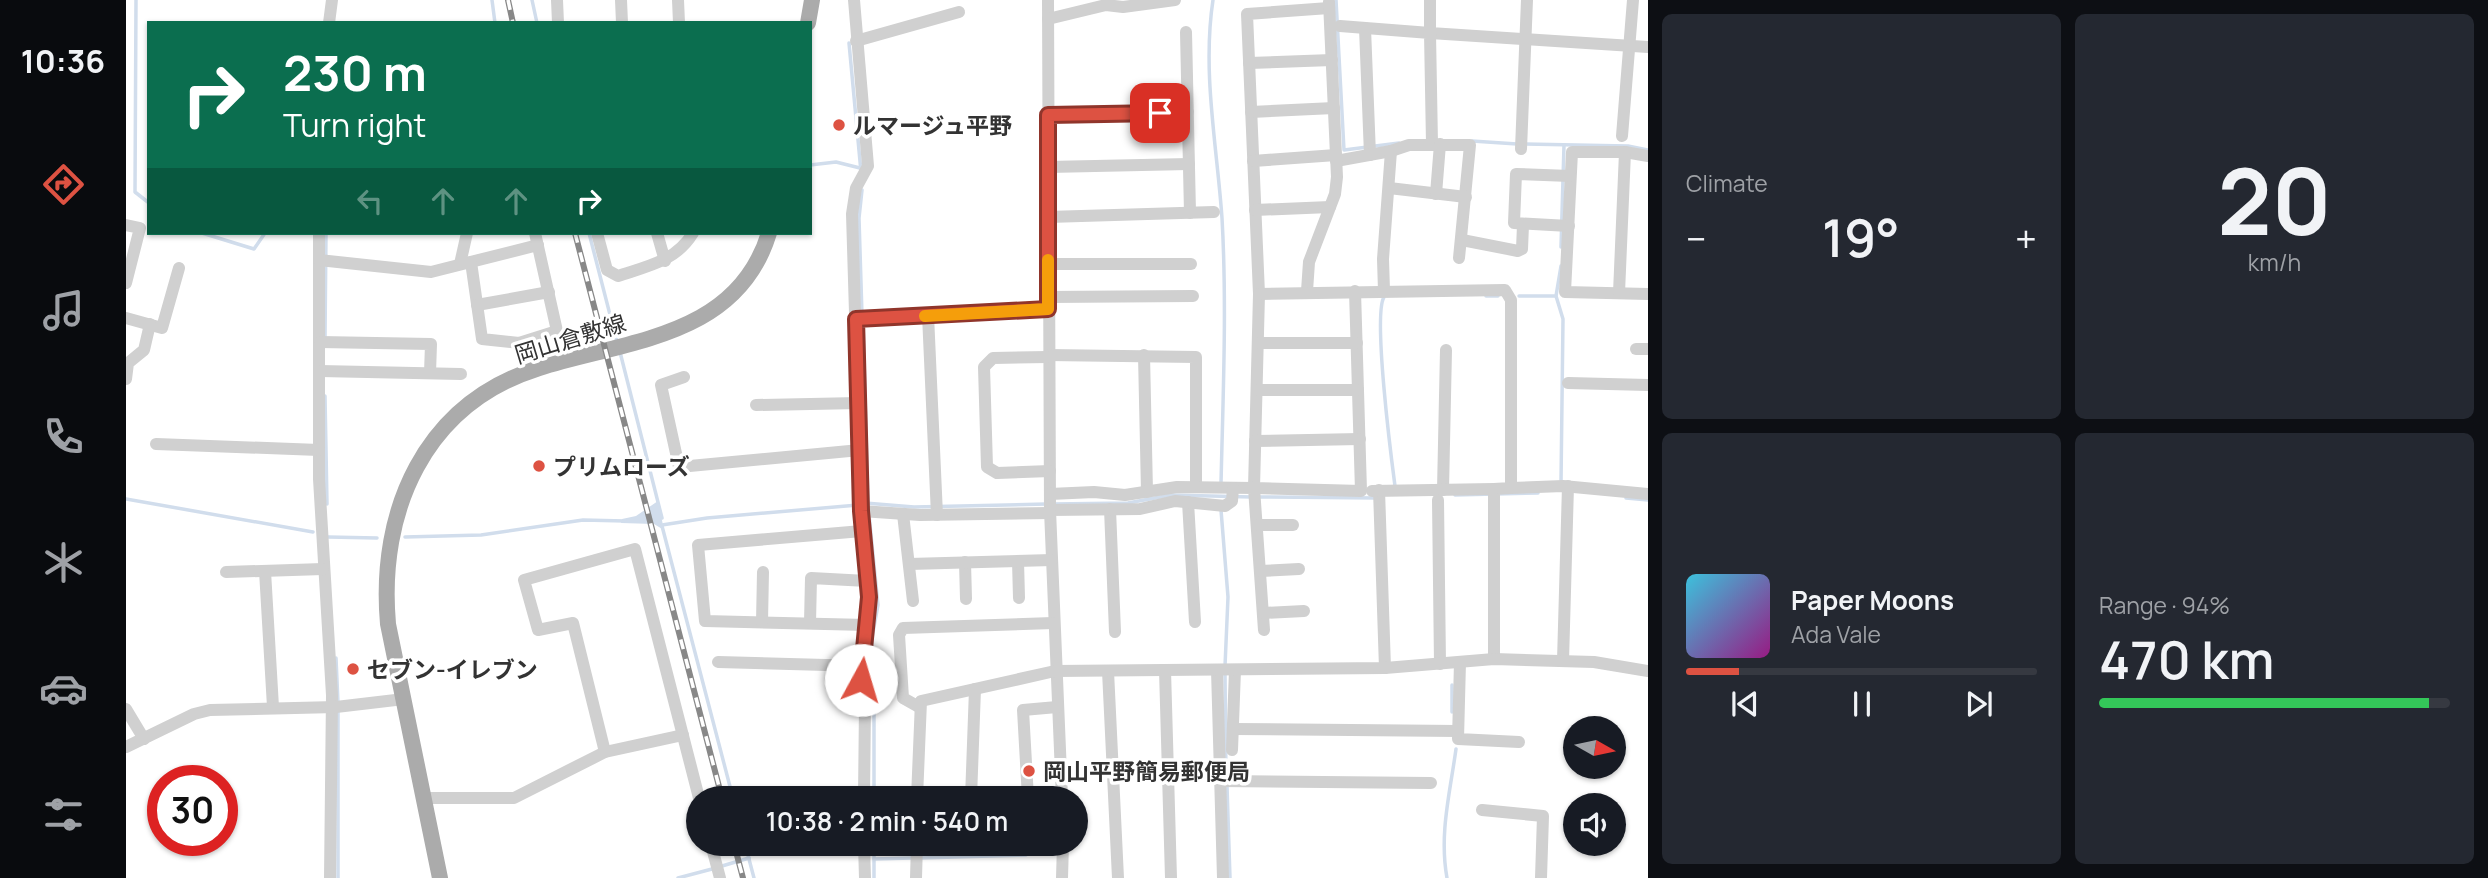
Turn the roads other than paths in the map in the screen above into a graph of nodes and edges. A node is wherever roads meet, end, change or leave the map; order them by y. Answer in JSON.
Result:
{"nodes":[{"id":1,"x":332,"y":0,"type":"edge"},
{"id":2,"x":557,"y":0,"type":"edge"},
{"id":3,"x":621,"y":0,"type":"edge"},
{"id":4,"x":678,"y":0,"type":"edge"},
{"id":5,"x":812,"y":0,"type":"edge"},
{"id":6,"x":854,"y":0,"type":"edge"},
{"id":7,"x":1048,"y":0,"type":"edge"},
{"id":8,"x":1175,"y":0,"type":"edge"},
{"id":9,"x":1430,"y":0,"type":"edge"},
{"id":10,"x":1527,"y":0,"type":"edge"},
{"id":11,"x":1633,"y":0,"type":"edge"},
{"id":12,"x":1329,"y":4,"type":"edge"},
{"id":13,"x":959,"y":12,"type":"dead end"},
{"id":14,"x":1048,"y":19,"type":"junction"},
{"id":15,"x":329,"y":21,"type":"edge"},
{"id":16,"x":558,"y":21,"type":"edge"},
{"id":17,"x":622,"y":21,"type":"edge"},
{"id":18,"x":679,"y":21,"type":"edge"},
{"id":19,"x":808,"y":21,"type":"edge"},
{"id":20,"x":1340,"y":26,"type":"dead end"},
{"id":21,"x":1365,"y":28,"type":"junction"},
{"id":22,"x":1186,"y":32,"type":"dead end"},
{"id":23,"x":1430,"y":33,"type":"junction"},
{"id":24,"x":1526,"y":39,"type":"junction"},
{"id":25,"x":856,"y":41,"type":"junction"},
{"id":26,"x":1629,"y":46,"type":"junction"},
{"id":27,"x":1648,"y":47,"type":"edge"},
{"id":28,"x":1332,"y":60,"type":"junction"},
{"id":29,"x":1249,"y":63,"type":"junction"},
{"id":30,"x":1334,"y":108,"type":"junction"},
{"id":31,"x":1188,"y":112,"type":"junction"},
{"id":32,"x":1251,"y":112,"type":"junction"},
{"id":33,"x":1048,"y":115,"type":"junction"},
{"id":34,"x":1622,"y":136,"type":"dead end"},
{"id":35,"x":1436,"y":144,"type":"junction"},
{"id":36,"x":1521,"y":146,"type":"dead end"},
{"id":37,"x":1370,"y":150,"type":"junction"},
{"id":38,"x":1391,"y":151,"type":"junction"},
{"id":39,"x":1625,"y":152,"type":"junction"},
{"id":40,"x":1648,"y":156,"type":"edge"},
{"id":41,"x":1336,"y":158,"type":"junction"},
{"id":42,"x":1253,"y":161,"type":"junction"},
{"id":43,"x":1189,"y":164,"type":"junction"},
{"id":44,"x":1048,"y":167,"type":"junction"},
{"id":45,"x":1566,"y":176,"type":"junction"},
{"id":46,"x":1389,"y":188,"type":"junction"},
{"id":47,"x":1436,"y":194,"type":"junction"},
{"id":48,"x":1466,"y":197,"type":"junction"},
{"id":49,"x":1330,"y":207,"type":"junction"},
{"id":50,"x":1255,"y":210,"type":"junction"},
{"id":51,"x":1214,"y":212,"type":"dead end"},
{"id":52,"x":1190,"y":213,"type":"junction"},
{"id":53,"x":1048,"y":217,"type":"junction"},
{"id":54,"x":126,"y":225,"type":"edge"},
{"id":55,"x":1523,"y":225,"type":"junction"},
{"id":56,"x":1564,"y":226,"type":"junction"},
{"id":57,"x":319,"y":235,"type":"edge"},
{"id":58,"x":467,"y":235,"type":"edge"},
{"id":59,"x":598,"y":235,"type":"edge"},
{"id":60,"x":658,"y":235,"type":"edge"},
{"id":61,"x":692,"y":235,"type":"edge"},
{"id":62,"x":768,"y":235,"type":"edge"},
{"id":63,"x":537,"y":239,"type":"edge"},
{"id":64,"x":1462,"y":240,"type":"junction"},
{"id":65,"x":1459,"y":258,"type":"dead end"},
{"id":66,"x":324,"y":261,"type":"junction"},
{"id":67,"x":665,"y":261,"type":"junction"},
{"id":68,"x":466,"y":263,"type":"junction"},
{"id":69,"x":1048,"y":264,"type":"junction"},
{"id":70,"x":1191,"y":264,"type":"dead end"},
{"id":71,"x":179,"y":268,"type":"dead end"},
{"id":72,"x":126,"y":283,"type":"edge"},
{"id":73,"x":1307,"y":291,"type":"junction"},
{"id":74,"x":1355,"y":291,"type":"junction"},
{"id":75,"x":1384,"y":291,"type":"junction"},
{"id":76,"x":549,"y":292,"type":"junction"},
{"id":77,"x":1259,"y":293,"type":"junction"},
{"id":78,"x":1619,"y":293,"type":"junction"},
{"id":79,"x":1648,"y":294,"type":"edge"},
{"id":80,"x":1194,"y":296,"type":"dead end"},
{"id":81,"x":1048,"y":303,"type":"junction"},
{"id":82,"x":477,"y":304,"type":"junction"},
{"id":83,"x":928,"y":315,"type":"junction"},
{"id":84,"x":126,"y":318,"type":"edge"},
{"id":85,"x":860,"y":319,"type":"junction"},
{"id":86,"x":150,"y":324,"type":"junction"},
{"id":87,"x":324,"y":342,"type":"junction"},
{"id":88,"x":1258,"y":343,"type":"junction"},
{"id":89,"x":1357,"y":343,"type":"junction"},
{"id":90,"x":1446,"y":350,"type":"dead end"},
{"id":91,"x":1143,"y":355,"type":"junction"},
{"id":92,"x":1048,"y":356,"type":"junction"},
{"id":93,"x":324,"y":371,"type":"junction"},
{"id":94,"x":430,"y":373,"type":"junction"},
{"id":95,"x":461,"y":374,"type":"dead end"},
{"id":96,"x":684,"y":377,"type":"dead end"},
{"id":97,"x":126,"y":379,"type":"edge"},
{"id":98,"x":1568,"y":383,"type":"dead end"},
{"id":99,"x":1648,"y":386,"type":"edge"},
{"id":100,"x":1257,"y":390,"type":"junction"},
{"id":101,"x":1358,"y":390,"type":"junction"},
{"id":102,"x":859,"y":402,"type":"junction"},
{"id":103,"x":756,"y":405,"type":"dead end"},
{"id":104,"x":1360,"y":439,"type":"junction"},
{"id":105,"x":1255,"y":440,"type":"junction"},
{"id":106,"x":156,"y":444,"type":"dead end"},
{"id":107,"x":319,"y":450,"type":"junction"},
{"id":108,"x":860,"y":450,"type":"junction"},
{"id":109,"x":1050,"y":471,"type":"junction"},
{"id":110,"x":1196,"y":487,"type":"junction"},
{"id":111,"x":1511,"y":488,"type":"junction"},
{"id":112,"x":1565,"y":488,"type":"junction"},
{"id":113,"x":1361,"y":491,"type":"junction"},
{"id":114,"x":1147,"y":492,"type":"junction"},
{"id":115,"x":1385,"y":493,"type":"junction"},
{"id":116,"x":1255,"y":494,"type":"junction"},
{"id":117,"x":1494,"y":494,"type":"junction"},
{"id":118,"x":1648,"y":494,"type":"edge"},
{"id":119,"x":1226,"y":495,"type":"junction"},
{"id":120,"x":1441,"y":495,"type":"junction"},
{"id":121,"x":1188,"y":502,"type":"junction"},
{"id":122,"x":1050,"y":505,"type":"junction"},
{"id":123,"x":864,"y":508,"type":"junction"},
{"id":124,"x":937,"y":508,"type":"junction"},
{"id":125,"x":1110,"y":509,"type":"junction"},
{"id":126,"x":903,"y":513,"type":"junction"},
{"id":127,"x":1293,"y":524,"type":"dead end"},
{"id":128,"x":1257,"y":525,"type":"junction"},
{"id":129,"x":862,"y":531,"type":"junction"},
{"id":130,"x":1052,"y":560,"type":"junction"},
{"id":131,"x":1018,"y":561,"type":"junction"},
{"id":132,"x":965,"y":562,"type":"junction"},
{"id":133,"x":909,"y":564,"type":"junction"},
{"id":134,"x":323,"y":569,"type":"junction"},
{"id":135,"x":1299,"y":569,"type":"dead end"},
{"id":136,"x":265,"y":571,"type":"junction"},
{"id":137,"x":1260,"y":571,"type":"junction"},
{"id":138,"x":226,"y":572,"type":"dead end"},
{"id":139,"x":762,"y":572,"type":"dead end"},
{"id":140,"x":867,"y":582,"type":"junction"},
{"id":141,"x":1019,"y":598,"type":"dead end"},
{"id":142,"x":966,"y":599,"type":"dead end"},
{"id":143,"x":914,"y":601,"type":"dead end"},
{"id":144,"x":1304,"y":611,"type":"dead end"},
{"id":145,"x":1263,"y":613,"type":"junction"},
{"id":146,"x":762,"y":622,"type":"junction"},
{"id":147,"x":1195,"y":622,"type":"dead end"},
{"id":148,"x":1053,"y":623,"type":"junction"},
{"id":149,"x":810,"y":624,"type":"junction"},
{"id":150,"x":867,"y":625,"type":"junction"},
{"id":151,"x":1264,"y":630,"type":"dead end"},
{"id":152,"x":1115,"y":632,"type":"dead end"},
{"id":153,"x":1494,"y":659,"type":"junction"},
{"id":154,"x":1563,"y":661,"type":"junction"},
{"id":155,"x":718,"y":662,"type":"dead end"},
{"id":156,"x":1460,"y":662,"type":"junction"},
{"id":157,"x":1440,"y":664,"type":"junction"},
{"id":158,"x":863,"y":666,"type":"junction"},
{"id":159,"x":1385,"y":668,"type":"junction"},
{"id":160,"x":1165,"y":670,"type":"junction"},
{"id":161,"x":1226,"y":670,"type":"junction"},
{"id":162,"x":1055,"y":671,"type":"junction"},
{"id":163,"x":1108,"y":671,"type":"junction"},
{"id":164,"x":1648,"y":671,"type":"edge"},
{"id":165,"x":975,"y":689,"type":"junction"},
{"id":166,"x":404,"y":699,"type":"junction"},
{"id":167,"x":273,"y":706,"type":"junction"},
{"id":168,"x":336,"y":707,"type":"junction"},
{"id":169,"x":919,"y":707,"type":"junction"},
{"id":170,"x":1057,"y":707,"type":"junction"},
{"id":171,"x":126,"y":709,"type":"edge"},
{"id":172,"x":1233,"y":729,"type":"junction"},
{"id":173,"x":1458,"y":731,"type":"junction"},
{"id":174,"x":683,"y":735,"type":"junction"},
{"id":175,"x":144,"y":739,"type":"junction"},
{"id":176,"x":1519,"y":742,"type":"dead end"},
{"id":177,"x":126,"y":747,"type":"edge"},
{"id":178,"x":1232,"y":750,"type":"dead end"},
{"id":179,"x":605,"y":752,"type":"junction"},
{"id":180,"x":1225,"y":781,"type":"junction"},
{"id":181,"x":1431,"y":783,"type":"dead end"},
{"id":182,"x":696,"y":786,"type":"edge"},
{"id":183,"x":864,"y":786,"type":"edge"},
{"id":184,"x":917,"y":786,"type":"edge"},
{"id":185,"x":971,"y":786,"type":"edge"},
{"id":186,"x":1027,"y":786,"type":"edge"},
{"id":187,"x":1061,"y":786,"type":"edge"},
{"id":188,"x":424,"y":798,"type":"junction"},
{"id":189,"x":1482,"y":810,"type":"dead end"},
{"id":190,"x":714,"y":856,"type":"edge"},
{"id":191,"x":864,"y":856,"type":"edge"},
{"id":192,"x":916,"y":856,"type":"edge"},
{"id":193,"x":1063,"y":856,"type":"edge"},
{"id":194,"x":330,"y":878,"type":"edge"},
{"id":195,"x":440,"y":878,"type":"edge"},
{"id":196,"x":720,"y":878,"type":"edge"},
{"id":197,"x":864,"y":878,"type":"edge"},
{"id":198,"x":916,"y":878,"type":"edge"},
{"id":199,"x":1062,"y":878,"type":"edge"},
{"id":200,"x":1118,"y":878,"type":"edge"},
{"id":201,"x":1171,"y":878,"type":"edge"},
{"id":202,"x":1223,"y":878,"type":"edge"},
{"id":203,"x":1541,"y":878,"type":"edge"}],
"edges":[{"from":1,"to":15,"type":"street"},
{"from":2,"to":16,"type":"street"},
{"from":3,"to":17,"type":"street"},
{"from":4,"to":18,"type":"street"},
{"from":5,"to":19,"type":"main road"},
{"from":6,"to":25,"type":"street"},
{"from":7,"to":14,"type":"street"},
{"from":8,"to":14,"type":"street"},
{"from":9,"to":23,"type":"street"},
{"from":10,"to":24,"type":"street"},
{"from":11,"to":26,"type":"street"},
{"from":12,"to":28,"type":"street"},
{"from":12,"to":29,"type":"street"},
{"from":13,"to":25,"type":"street"},
{"from":14,"to":33,"type":"street"},
{"from":20,"to":21,"type":"street"},
{"from":21,"to":23,"type":"street"},
{"from":21,"to":37,"type":"street"},
{"from":22,"to":31,"type":"street"},
{"from":23,"to":24,"type":"street"},
{"from":23,"to":35,"type":"street"},
{"from":24,"to":26,"type":"street"},
{"from":24,"to":36,"type":"street"},
{"from":25,"to":85,"type":"street"},
{"from":26,"to":27,"type":"street"},
{"from":26,"to":34,"type":"street"},
{"from":28,"to":29,"type":"street"},
{"from":28,"to":30,"type":"street"},
{"from":29,"to":32,"type":"street"},
{"from":30,"to":32,"type":"street"},
{"from":30,"to":41,"type":"street"},
{"from":31,"to":33,"type":"street"},
{"from":31,"to":43,"type":"street"},
{"from":32,"to":42,"type":"street"},
{"from":33,"to":44,"type":"street"},
{"from":35,"to":38,"type":"street"},
{"from":35,"to":47,"type":"street"},
{"from":35,"to":48,"type":"street"},
{"from":37,"to":38,"type":"street"},
{"from":37,"to":41,"type":"street"},
{"from":38,"to":46,"type":"street"},
{"from":39,"to":40,"type":"street"},
{"from":39,"to":45,"type":"street"},
{"from":39,"to":78,"type":"street"},
{"from":41,"to":42,"type":"street"},
{"from":41,"to":49,"type":"street"},
{"from":42,"to":50,"type":"street"},
{"from":43,"to":44,"type":"street"},
{"from":43,"to":52,"type":"street"},
{"from":44,"to":53,"type":"street"},
{"from":45,"to":55,"type":"street"},
{"from":45,"to":56,"type":"street"},
{"from":46,"to":47,"type":"street"},
{"from":46,"to":75,"type":"street"},
{"from":47,"to":48,"type":"street"},
{"from":48,"to":64,"type":"street"},
{"from":49,"to":50,"type":"street"},
{"from":49,"to":73,"type":"street"},
{"from":50,"to":77,"type":"street"},
{"from":51,"to":52,"type":"street"},
{"from":52,"to":53,"type":"street"},
{"from":53,"to":69,"type":"street"},
{"from":54,"to":72,"type":"street"},
{"from":55,"to":56,"type":"street"},
{"from":55,"to":64,"type":"street"},
{"from":56,"to":78,"type":"street"},
{"from":57,"to":66,"type":"street"},
{"from":58,"to":68,"type":"street"},
{"from":59,"to":67,"type":"street"},
{"from":60,"to":67,"type":"street"},
{"from":61,"to":67,"type":"street"},
{"from":62,"to":166,"type":"main road","name":"岡山倉敷線"},
{"from":63,"to":68,"type":"street"},
{"from":63,"to":76,"type":"street"},
{"from":64,"to":65,"type":"street"},
{"from":66,"to":68,"type":"street"},
{"from":66,"to":87,"type":"street"},
{"from":68,"to":82,"type":"street"},
{"from":69,"to":70,"type":"street"},
{"from":69,"to":81,"type":"street"},
{"from":71,"to":86,"type":"street"},
{"from":73,"to":74,"type":"street"},
{"from":73,"to":77,"type":"street"},
{"from":74,"to":75,"type":"street"},
{"from":74,"to":89,"type":"street"},
{"from":75,"to":111,"type":"street"},
{"from":76,"to":82,"type":"street"},
{"from":76,"to":82,"type":"street"},
{"from":77,"to":88,"type":"street"},
{"from":78,"to":79,"type":"street"},
{"from":80,"to":81,"type":"street"},
{"from":81,"to":83,"type":"street"},
{"from":81,"to":92,"type":"street"},
{"from":83,"to":85,"type":"street"},
{"from":83,"to":124,"type":"street"},
{"from":84,"to":86,"type":"street"},
{"from":85,"to":102,"type":"street"},
{"from":86,"to":97,"type":"street"},
{"from":87,"to":93,"type":"street"},
{"from":87,"to":94,"type":"street"},
{"from":88,"to":89,"type":"street"},
{"from":88,"to":100,"type":"street"},
{"from":89,"to":101,"type":"street"},
{"from":90,"to":120,"type":"street"},
{"from":91,"to":92,"type":"street"},
{"from":91,"to":110,"type":"street"},
{"from":91,"to":114,"type":"street"},
{"from":92,"to":109,"type":"street"},
{"from":92,"to":109,"type":"street"},
{"from":93,"to":94,"type":"street"},
{"from":93,"to":107,"type":"street"},
{"from":94,"to":95,"type":"street"},
{"from":96,"to":108,"type":"street"},
{"from":98,"to":99,"type":"street"},
{"from":100,"to":101,"type":"street"},
{"from":100,"to":105,"type":"street"},
{"from":101,"to":104,"type":"street"},
{"from":102,"to":103,"type":"street"},
{"from":102,"to":108,"type":"street"},
{"from":104,"to":105,"type":"street"},
{"from":104,"to":113,"type":"street"},
{"from":105,"to":116,"type":"street"},
{"from":106,"to":107,"type":"street"},
{"from":107,"to":134,"type":"street"},
{"from":108,"to":123,"type":"street"},
{"from":109,"to":122,"type":"street"},
{"from":110,"to":114,"type":"street"},
{"from":110,"to":119,"type":"street"},
{"from":111,"to":112,"type":"street"},
{"from":111,"to":117,"type":"street"},
{"from":112,"to":118,"type":"street"},
{"from":112,"to":154,"type":"street"},
{"from":113,"to":115,"type":"street"},
{"from":113,"to":116,"type":"street"},
{"from":114,"to":122,"type":"street"},
{"from":115,"to":120,"type":"street"},
{"from":115,"to":159,"type":"street"},
{"from":116,"to":119,"type":"street"},
{"from":116,"to":128,"type":"street"},
{"from":117,"to":120,"type":"street"},
{"from":117,"to":153,"type":"street"},
{"from":119,"to":121,"type":"street"},
{"from":120,"to":157,"type":"street"},
{"from":121,"to":125,"type":"street"},
{"from":121,"to":147,"type":"street"},
{"from":122,"to":124,"type":"street"},
{"from":122,"to":125,"type":"street"},
{"from":122,"to":130,"type":"street"},
{"from":123,"to":126,"type":"street"},
{"from":123,"to":129,"type":"street"},
{"from":124,"to":126,"type":"street"},
{"from":125,"to":152,"type":"street"},
{"from":126,"to":133,"type":"street"},
{"from":127,"to":128,"type":"street"},
{"from":128,"to":137,"type":"street"},
{"from":129,"to":140,"type":"street"},
{"from":129,"to":146,"type":"street"},
{"from":130,"to":131,"type":"street"},
{"from":130,"to":148,"type":"street"},
{"from":131,"to":132,"type":"street"},
{"from":131,"to":141,"type":"street"},
{"from":132,"to":133,"type":"street"},
{"from":132,"to":142,"type":"street"},
{"from":133,"to":143,"type":"street"},
{"from":134,"to":136,"type":"street"},
{"from":134,"to":168,"type":"street"},
{"from":135,"to":137,"type":"street"},
{"from":136,"to":138,"type":"street"},
{"from":136,"to":167,"type":"street"},
{"from":137,"to":145,"type":"street"},
{"from":139,"to":146,"type":"street"},
{"from":140,"to":149,"type":"street"},
{"from":140,"to":150,"type":"street"},
{"from":144,"to":145,"type":"street"},
{"from":145,"to":151,"type":"street"},
{"from":146,"to":149,"type":"street"},
{"from":148,"to":162,"type":"street"},
{"from":148,"to":169,"type":"street"},
{"from":149,"to":150,"type":"street"},
{"from":150,"to":158,"type":"street"},
{"from":153,"to":154,"type":"street"},
{"from":153,"to":156,"type":"street"},
{"from":154,"to":164,"type":"street"},
{"from":155,"to":158,"type":"street"},
{"from":156,"to":157,"type":"street"},
{"from":156,"to":173,"type":"street"},
{"from":157,"to":159,"type":"street"},
{"from":158,"to":183,"type":"street"},
{"from":159,"to":161,"type":"street"},
{"from":160,"to":161,"type":"street"},
{"from":160,"to":163,"type":"street"},
{"from":160,"to":201,"type":"street"},
{"from":161,"to":172,"type":"street"},
{"from":161,"to":180,"type":"street"},
{"from":162,"to":163,"type":"street"},
{"from":162,"to":165,"type":"street"},
{"from":162,"to":170,"type":"street"},
{"from":163,"to":200,"type":"street"},
{"from":165,"to":169,"type":"street"},
{"from":165,"to":185,"type":"street"},
{"from":166,"to":168,"type":"street"},
{"from":166,"to":188,"type":"main road","name":"岡山倉敷線"},
{"from":167,"to":168,"type":"street"},
{"from":167,"to":175,"type":"street"},
{"from":168,"to":194,"type":"street"},
{"from":169,"to":184,"type":"street"},
{"from":170,"to":186,"type":"street"},
{"from":170,"to":187,"type":"street"},
{"from":171,"to":175,"type":"street"},
{"from":172,"to":173,"type":"street"},
{"from":172,"to":178,"type":"street"},
{"from":173,"to":176,"type":"street"},
{"from":174,"to":179,"type":"street"},
{"from":174,"to":179,"type":"street"},
{"from":174,"to":182,"type":"street"},
{"from":175,"to":177,"type":"street"},
{"from":179,"to":188,"type":"street"},
{"from":180,"to":181,"type":"street"},
{"from":180,"to":202,"type":"street"},
{"from":188,"to":195,"type":"main road","name":"岡山倉敷線"},
{"from":189,"to":203,"type":"street"},
{"from":190,"to":196,"type":"street"},
{"from":191,"to":197,"type":"street"},
{"from":192,"to":198,"type":"street"},
{"from":193,"to":199,"type":"street"}]}
